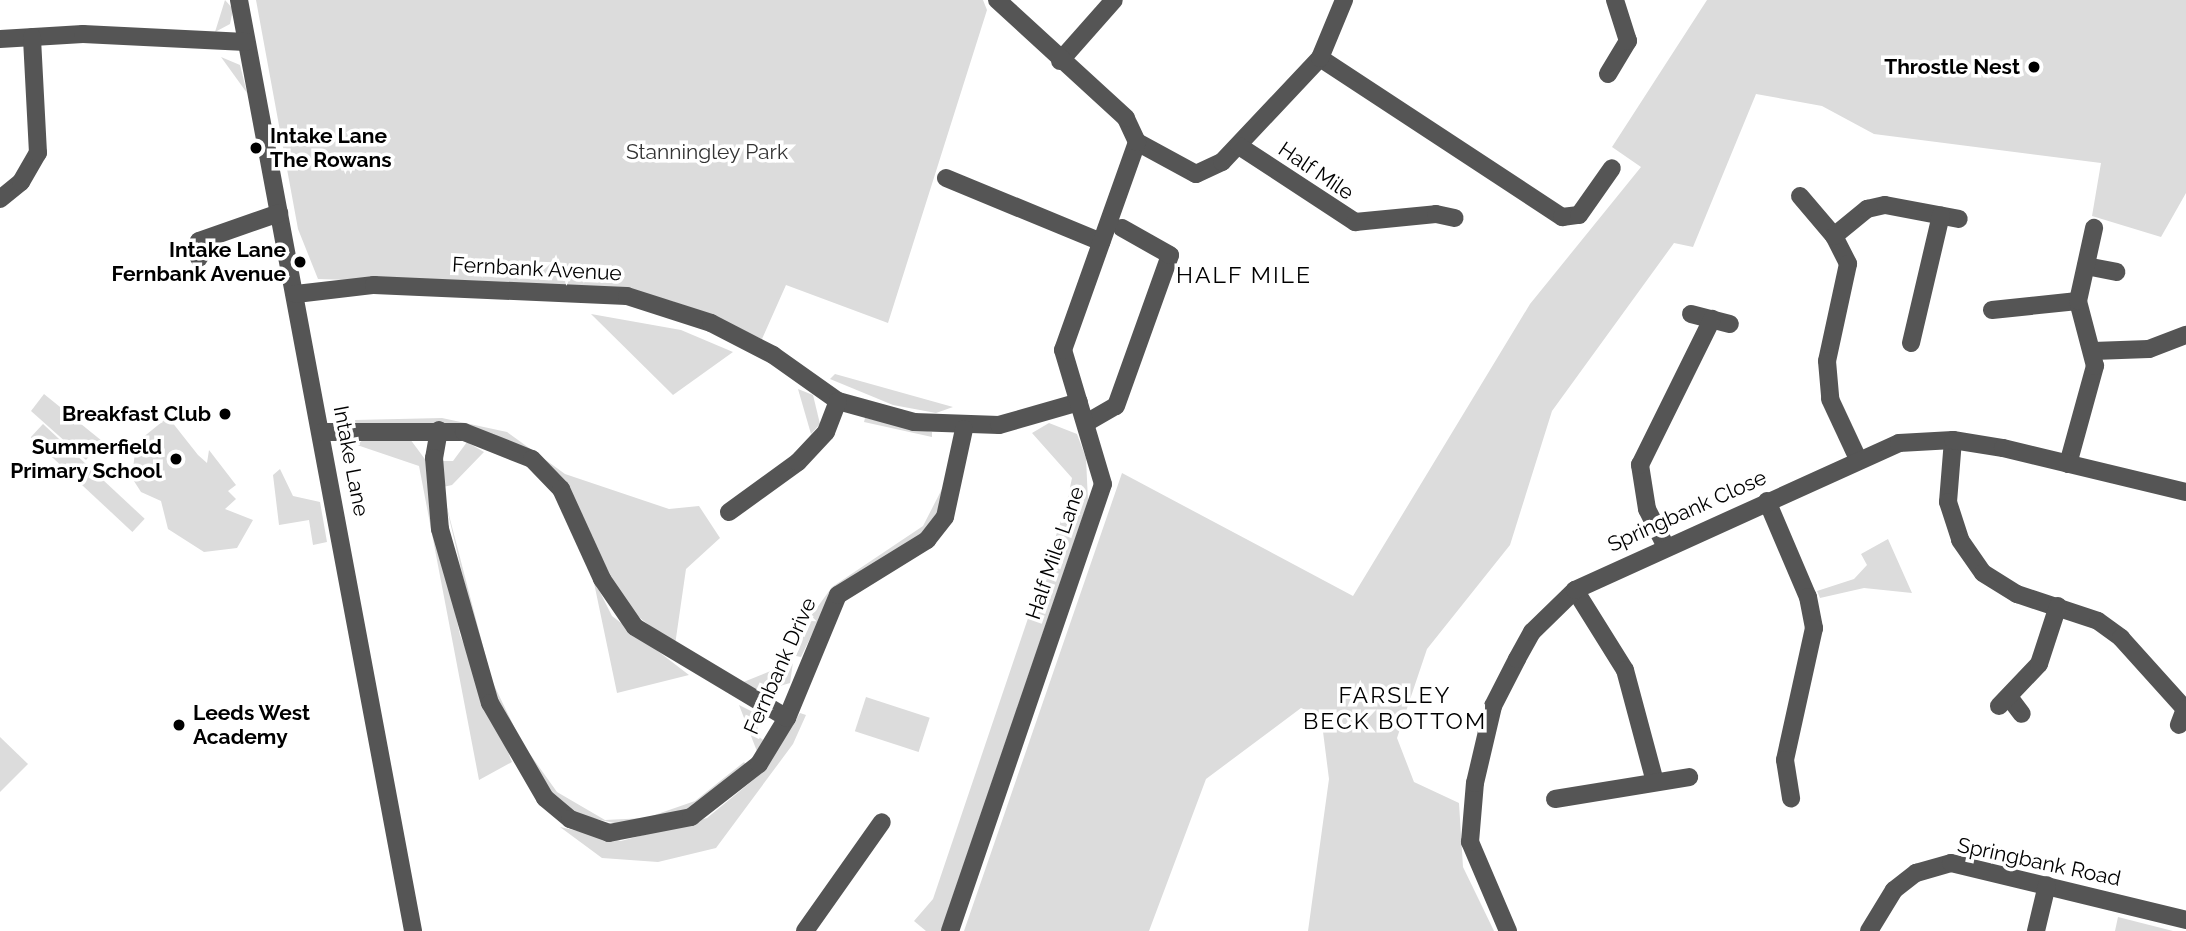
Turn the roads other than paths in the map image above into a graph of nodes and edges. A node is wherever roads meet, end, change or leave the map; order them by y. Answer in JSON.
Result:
{"nodes":[{"id":1,"x":239,"y":0,"type":"edge"},
{"id":2,"x":997,"y":0,"type":"edge"},
{"id":3,"x":1114,"y":0,"type":"edge"},
{"id":4,"x":1344,"y":0,"type":"edge"},
{"id":5,"x":1615,"y":0,"type":"edge"},
{"id":6,"x":32,"y":37,"type":"junction"},
{"id":7,"x":0,"y":39,"type":"edge"},
{"id":8,"x":246,"y":41,"type":"junction"},
{"id":9,"x":1320,"y":58,"type":"junction"},
{"id":10,"x":1060,"y":61,"type":"junction"},
{"id":11,"x":1608,"y":74,"type":"dead end"},
{"id":12,"x":1137,"y":142,"type":"junction"},
{"id":13,"x":1239,"y":146,"type":"junction"},
{"id":14,"x":1612,"y":168,"type":"dead end"},
{"id":15,"x":946,"y":178,"type":"dead end"},
{"id":16,"x":1800,"y":196,"type":"dead end"},
{"id":17,"x":0,"y":199,"type":"edge"},
{"id":18,"x":279,"y":213,"type":"junction"},
{"id":19,"x":1941,"y":215,"type":"junction"},
{"id":20,"x":1455,"y":218,"type":"dead end"},
{"id":21,"x":1959,"y":219,"type":"dead end"},
{"id":22,"x":1122,"y":228,"type":"dead end"},
{"id":23,"x":2094,"y":228,"type":"dead end"},
{"id":24,"x":1834,"y":236,"type":"junction"},
{"id":25,"x":1101,"y":242,"type":"junction"},
{"id":26,"x":199,"y":258,"type":"dead end"},
{"id":27,"x":2086,"y":266,"type":"junction"},
{"id":28,"x":2116,"y":272,"type":"dead end"},
{"id":29,"x":296,"y":294,"type":"junction"},
{"id":30,"x":2078,"y":301,"type":"junction"},
{"id":31,"x":1992,"y":310,"type":"dead end"},
{"id":32,"x":1691,"y":314,"type":"dead end"},
{"id":33,"x":2186,"y":335,"type":"edge"},
{"id":34,"x":1911,"y":343,"type":"dead end"},
{"id":35,"x":2093,"y":351,"type":"junction"},
{"id":36,"x":838,"y":401,"type":"junction"},
{"id":37,"x":1079,"y":402,"type":"junction"},
{"id":38,"x":1086,"y":423,"type":"junction"},
{"id":39,"x":964,"y":429,"type":"junction"},
{"id":40,"x":439,"y":430,"type":"junction"},
{"id":41,"x":323,"y":432,"type":"junction"},
{"id":42,"x":1953,"y":440,"type":"junction"},
{"id":43,"x":1857,"y":457,"type":"junction"},
{"id":44,"x":2068,"y":464,"type":"junction"},
{"id":45,"x":2186,"y":492,"type":"edge"},
{"id":46,"x":1767,"y":501,"type":"junction"},
{"id":47,"x":729,"y":512,"type":"dead end"},
{"id":48,"x":1665,"y":545,"type":"junction"},
{"id":49,"x":1575,"y":590,"type":"junction"},
{"id":50,"x":2058,"y":606,"type":"junction"},
{"id":51,"x":2022,"y":714,"type":"dead end"},
{"id":52,"x":2183,"y":715,"type":"edge"},
{"id":53,"x":787,"y":718,"type":"junction"},
{"id":54,"x":1689,"y":777,"type":"dead end"},
{"id":55,"x":1654,"y":778,"type":"junction"},
{"id":56,"x":1555,"y":799,"type":"dead end"},
{"id":57,"x":1791,"y":799,"type":"dead end"},
{"id":58,"x":882,"y":822,"type":"dead end"},
{"id":59,"x":2047,"y":885,"type":"junction"},
{"id":60,"x":2186,"y":920,"type":"edge"},
{"id":61,"x":413,"y":931,"type":"edge"},
{"id":62,"x":805,"y":931,"type":"edge"},
{"id":63,"x":950,"y":931,"type":"edge"},
{"id":64,"x":1508,"y":931,"type":"edge"},
{"id":65,"x":1869,"y":931,"type":"edge"},
{"id":66,"x":2036,"y":931,"type":"edge"}],
"edges":[{"from":1,"to":8,"type":"street","name":"Intake Lane"},
{"from":2,"to":10,"type":"street"},
{"from":3,"to":10,"type":"street"},
{"from":4,"to":9,"type":"street","name":"Half Mile"},
{"from":5,"to":11,"type":"street"},
{"from":6,"to":7,"type":"street"},
{"from":6,"to":8,"type":"street"},
{"from":6,"to":17,"type":"street"},
{"from":8,"to":18,"type":"street","name":"Intake Lane"},
{"from":9,"to":13,"type":"street","name":"Half Mile"},
{"from":9,"to":14,"type":"street"},
{"from":10,"to":12,"type":"street"},
{"from":12,"to":13,"type":"street","name":"Half Mile"},
{"from":12,"to":25,"type":"street","name":"Half Mile Lane"},
{"from":13,"to":20,"type":"street","name":"Half Mile"},
{"from":15,"to":25,"type":"street"},
{"from":16,"to":24,"type":"street"},
{"from":18,"to":26,"type":"street"},
{"from":18,"to":29,"type":"street","name":"Intake Lane"},
{"from":19,"to":21,"type":"street"},
{"from":19,"to":24,"type":"street"},
{"from":19,"to":34,"type":"street"},
{"from":22,"to":38,"type":"street"},
{"from":23,"to":27,"type":"street"},
{"from":24,"to":43,"type":"street"},
{"from":25,"to":37,"type":"street","name":"Half Mile Lane"},
{"from":27,"to":28,"type":"street"},
{"from":27,"to":30,"type":"street"},
{"from":29,"to":36,"type":"street","name":"Fernbank Avenue"},
{"from":29,"to":41,"type":"street","name":"Intake Lane"},
{"from":30,"to":31,"type":"street"},
{"from":30,"to":35,"type":"street"},
{"from":32,"to":48,"type":"street"},
{"from":33,"to":35,"type":"street"},
{"from":35,"to":44,"type":"street"},
{"from":36,"to":39,"type":"street","name":"Fernbank Avenue"},
{"from":36,"to":47,"type":"street"},
{"from":37,"to":38,"type":"street","name":"Half Mile Lane"},
{"from":37,"to":39,"type":"street","name":"Fernbank Avenue"},
{"from":38,"to":63,"type":"street","name":"Half Mile Lane"},
{"from":39,"to":53,"type":"street","name":"Fernbank Drive"},
{"from":40,"to":41,"type":"street"},
{"from":40,"to":53,"type":"street"},
{"from":40,"to":53,"type":"street","name":"Fernbank Drive"},
{"from":41,"to":61,"type":"street","name":"Intake Lane"},
{"from":42,"to":43,"type":"street","name":"Springbank Close"},
{"from":42,"to":44,"type":"street","name":"Springbank Close"},
{"from":42,"to":50,"type":"street"},
{"from":43,"to":46,"type":"street","name":"Springbank Close"},
{"from":44,"to":45,"type":"street","name":"Springbank Close"},
{"from":46,"to":48,"type":"street","name":"Springbank Close"},
{"from":46,"to":57,"type":"street"},
{"from":48,"to":49,"type":"street","name":"Springbank Close"},
{"from":49,"to":55,"type":"street"},
{"from":49,"to":64,"type":"street","name":"Springbank Close"},
{"from":50,"to":51,"type":"street"},
{"from":50,"to":52,"type":"street"},
{"from":54,"to":55,"type":"street"},
{"from":55,"to":56,"type":"street"},
{"from":58,"to":62,"type":"street"},
{"from":59,"to":60,"type":"street","name":"Springbank Road"},
{"from":59,"to":65,"type":"street","name":"Springbank Road"},
{"from":59,"to":66,"type":"street"}]}
